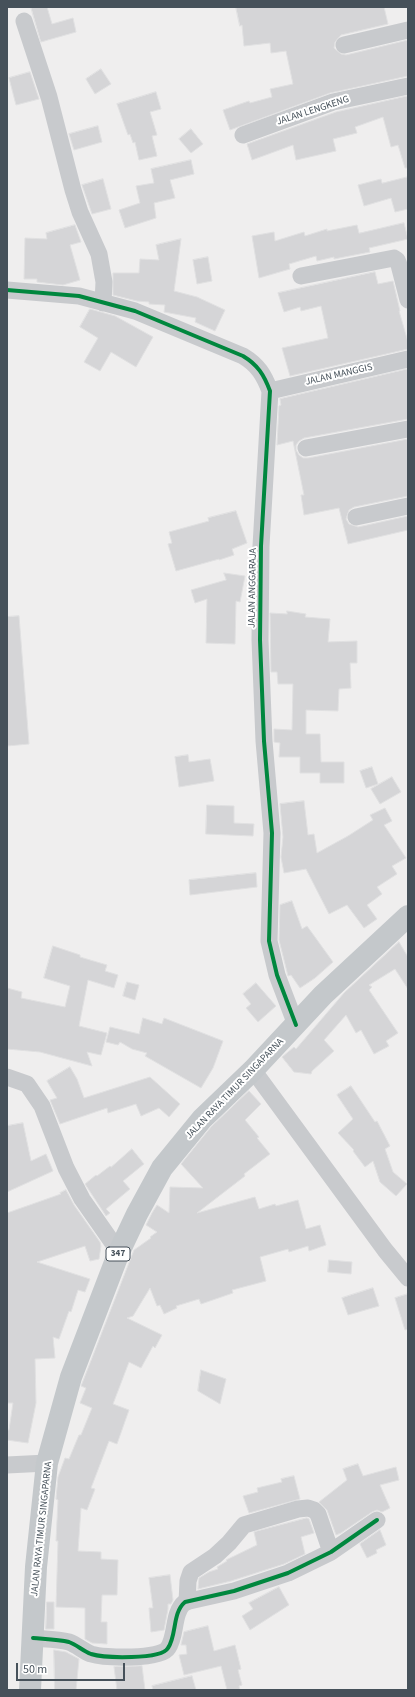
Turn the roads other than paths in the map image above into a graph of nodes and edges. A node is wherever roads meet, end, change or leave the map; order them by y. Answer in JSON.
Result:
{"nodes":[{"id":1,"x":24,"y":21,"type":"dead end"},
{"id":2,"x":408,"y":30,"type":"edge"},
{"id":3,"x":344,"y":45,"type":"dead end"},
{"id":4,"x":408,"y":86,"type":"edge"},
{"id":5,"x":244,"y":135,"type":"dead end"},
{"id":6,"x":301,"y":276,"type":"dead end"},
{"id":7,"x":7,"y":290,"type":"edge"},
{"id":8,"x":408,"y":300,"type":"edge"},
{"id":9,"x":103,"y":303,"type":"junction"},
{"id":10,"x":408,"y":359,"type":"edge"},
{"id":11,"x":270,"y":390,"type":"junction"},
{"id":12,"x":408,"y":429,"type":"edge"},
{"id":13,"x":306,"y":448,"type":"dead end"},
{"id":14,"x":408,"y":506,"type":"edge"},
{"id":15,"x":356,"y":517,"type":"dead end"},
{"id":16,"x":408,"y":916,"type":"edge"},
{"id":17,"x":296,"y":1025,"type":"junction"},
{"id":18,"x":253,"y":1070,"type":"junction"},
{"id":19,"x":7,"y":1077,"type":"edge"},
{"id":20,"x":119,"y":1252,"type":"junction"},
{"id":21,"x":408,"y":1278,"type":"edge"},
{"id":22,"x":47,"y":1463,"type":"junction"},
{"id":23,"x":7,"y":1465,"type":"edge"},
{"id":24,"x":377,"y":1520,"type":"dead end"},
{"id":25,"x":331,"y":1552,"type":"junction"},
{"id":26,"x":187,"y":1602,"type":"junction"},
{"id":27,"x":33,"y":1638,"type":"junction"},
{"id":28,"x":30,"y":1690,"type":"edge"}],
"edges":[{"from":1,"to":9,"type":"street"},
{"from":2,"to":3,"type":"street"},
{"from":4,"to":5,"type":"street","name":"JALAN LENGKENG"},
{"from":6,"to":8,"type":"street"},
{"from":7,"to":9,"type":"street"},
{"from":9,"to":11,"type":"street"},
{"from":10,"to":11,"type":"street","name":"JALAN MANGGIS"},
{"from":11,"to":17,"type":"street","name":"JALAN ANGGARAJA"},
{"from":12,"to":13,"type":"street"},
{"from":14,"to":15,"type":"street"},
{"from":16,"to":17,"type":"main road","name":"JALAN RAYA TIMUR SINGAPARNA","number":"347"},
{"from":17,"to":18,"type":"main road","name":"JALAN RAYA TIMUR SINGAPARNA","number":"347"},
{"from":18,"to":20,"type":"main road","name":"JALAN RAYA TIMUR SINGAPARNA","number":"347"},
{"from":18,"to":21,"type":"street"},
{"from":19,"to":20,"type":"street"},
{"from":20,"to":22,"type":"main road","name":"JALAN RAYA TIMUR SINGAPARNA","number":"347"},
{"from":22,"to":23,"type":"street"},
{"from":22,"to":27,"type":"main road","name":"JALAN RAYA TIMUR SINGAPARNA","number":"347"},
{"from":24,"to":25,"type":"street"},
{"from":25,"to":26,"type":"street"},
{"from":25,"to":26,"type":"street"},
{"from":26,"to":27,"type":"street"},
{"from":27,"to":28,"type":"main road","name":"JALAN RAYA TIMUR SINGAPARNA","number":"347"}]}
